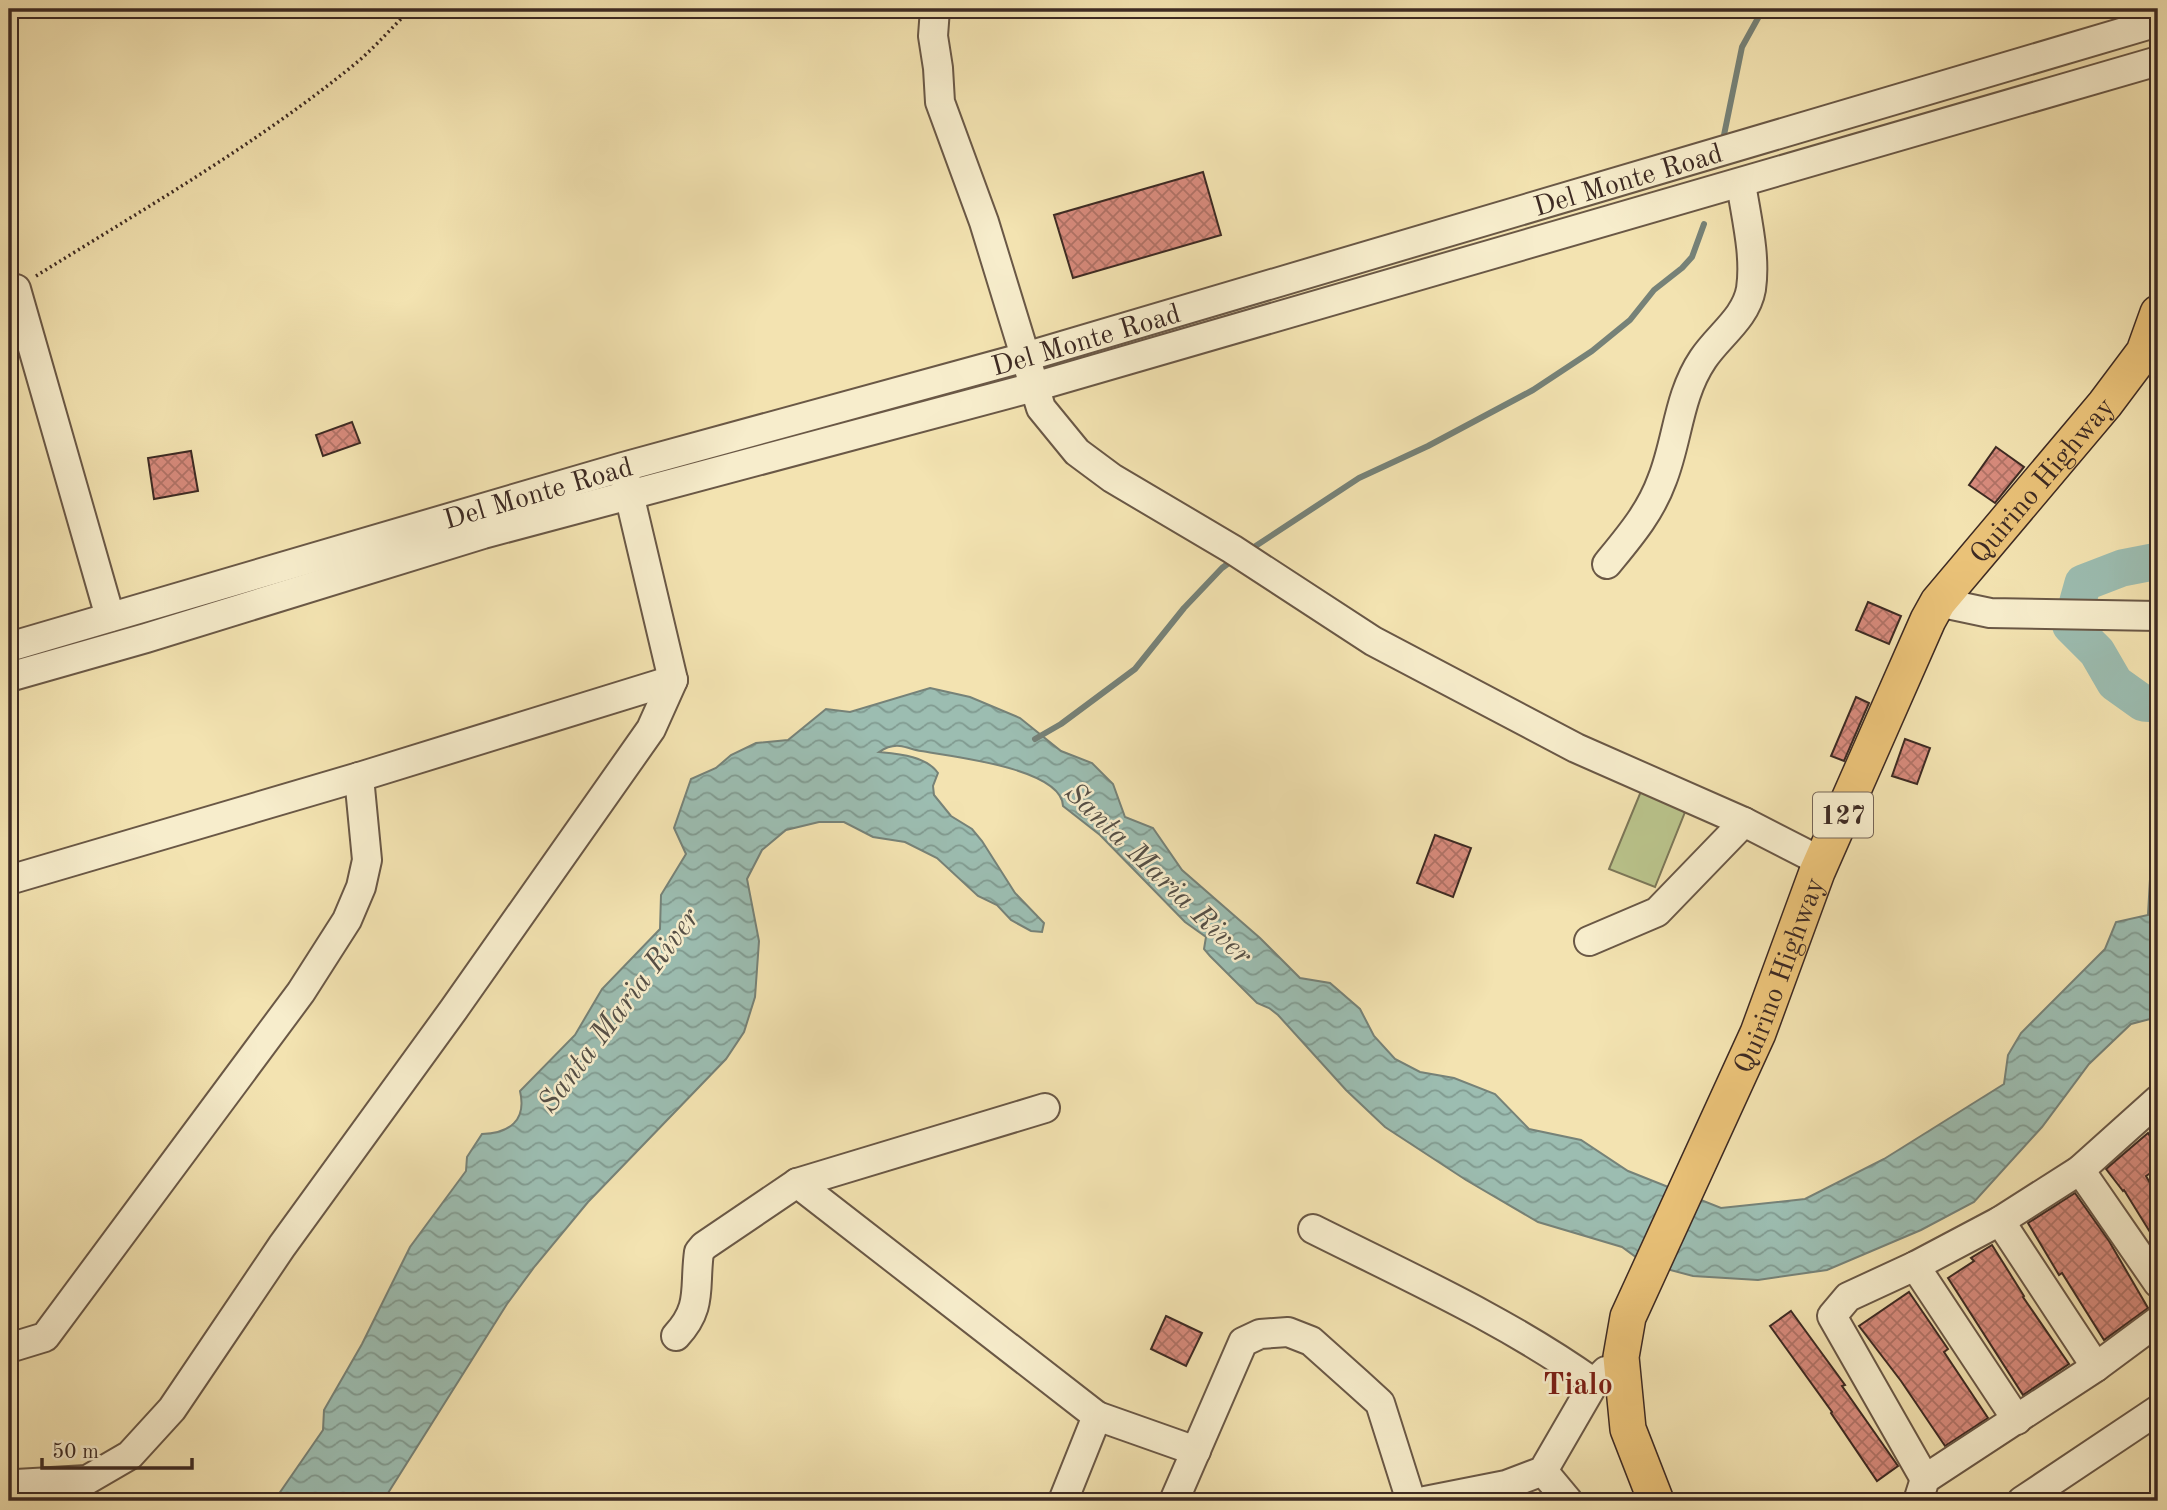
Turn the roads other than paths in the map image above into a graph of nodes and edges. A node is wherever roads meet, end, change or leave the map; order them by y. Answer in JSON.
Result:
{"nodes":[{"id":1,"x":935,"y":9,"type":"edge"},
{"id":2,"x":2158,"y":22,"type":"edge"},
{"id":3,"x":2158,"y":61,"type":"edge"},
{"id":4,"x":1852,"y":113,"type":"junction"},
{"id":5,"x":1862,"y":148,"type":"junction"},
{"id":6,"x":1741,"y":183,"type":"junction"},
{"id":7,"x":13,"y":290,"type":"edge"},
{"id":8,"x":2158,"y":313,"type":"edge"},
{"id":9,"x":1025,"y":356,"type":"junction"},
{"id":10,"x":1034,"y":387,"type":"junction"},
{"id":11,"x":623,"y":467,"type":"junction"},
{"id":12,"x":630,"y":495,"type":"junction"},
{"id":13,"x":1607,"y":564,"type":"dead end"},
{"id":14,"x":1938,"y":602,"type":"junction"},
{"id":15,"x":2158,"y":616,"type":"edge"},
{"id":16,"x":110,"y":617,"type":"junction"},
{"id":17,"x":9,"y":647,"type":"edge"},
{"id":18,"x":9,"y":677,"type":"edge"},
{"id":19,"x":673,"y":680,"type":"junction"},
{"id":20,"x":359,"y":777,"type":"junction"},
{"id":21,"x":1744,"y":822,"type":"junction"},
{"id":22,"x":1822,"y":862,"type":"junction"},
{"id":23,"x":9,"y":880,"type":"edge"},
{"id":24,"x":1589,"y":941,"type":"dead end"},
{"id":25,"x":2157,"y":1105,"type":"edge"},
{"id":26,"x":1045,"y":1108,"type":"dead end"},
{"id":27,"x":2080,"y":1170,"type":"junction"},
{"id":28,"x":797,"y":1183,"type":"junction"},
{"id":29,"x":2000,"y":1222,"type":"junction"},
{"id":30,"x":1313,"y":1230,"type":"dead end"},
{"id":31,"x":1915,"y":1266,"type":"junction"},
{"id":32,"x":2158,"y":1283,"type":"edge"},
{"id":33,"x":2158,"y":1321,"type":"edge"},
{"id":34,"x":676,"y":1336,"type":"dead end"},
{"id":35,"x":9,"y":1348,"type":"edge"},
{"id":36,"x":1621,"y":1357,"type":"junction"},
{"id":37,"x":2096,"y":1367,"type":"junction"},
{"id":38,"x":1594,"y":1382,"type":"junction"},
{"id":39,"x":2158,"y":1410,"type":"edge"},
{"id":40,"x":1097,"y":1416,"type":"junction"},
{"id":41,"x":2017,"y":1420,"type":"junction"},
{"id":42,"x":1196,"y":1451,"type":"junction"},
{"id":43,"x":1544,"y":1471,"type":"junction"},
{"id":44,"x":9,"y":1482,"type":"edge"},
{"id":45,"x":1921,"y":1490,"type":"edge"},
{"id":46,"x":1063,"y":1501,"type":"edge"},
{"id":47,"x":1174,"y":1501,"type":"edge"},
{"id":48,"x":1411,"y":1501,"type":"edge"},
{"id":49,"x":1425,"y":1501,"type":"edge"},
{"id":50,"x":1568,"y":1501,"type":"edge"},
{"id":51,"x":1656,"y":1501,"type":"edge"},
{"id":52,"x":2022,"y":1501,"type":"edge"}],
"edges":[{"from":1,"to":9,"type":"street"},
{"from":2,"to":4,"type":"street","name":"Del Monte Road"},
{"from":3,"to":5,"type":"street","name":"Del Monte Road"},
{"from":4,"to":5,"type":"street"},
{"from":4,"to":9,"type":"street","name":"Del Monte Road"},
{"from":5,"to":6,"type":"street","name":"Del Monte Road"},
{"from":6,"to":10,"type":"street","name":"Del Monte Road"},
{"from":6,"to":13,"type":"street"},
{"from":7,"to":16,"type":"street"},
{"from":8,"to":14,"type":"main road","name":"Quirino Highway","number":"127"},
{"from":9,"to":10,"type":"street"},
{"from":9,"to":11,"type":"street","name":"Del Monte Road"},
{"from":10,"to":12,"type":"street","name":"Del Monte Road"},
{"from":10,"to":21,"type":"street"},
{"from":11,"to":12,"type":"street"},
{"from":11,"to":16,"type":"street","name":"Del Monte Road"},
{"from":12,"to":18,"type":"street","name":"Del Monte Road"},
{"from":12,"to":19,"type":"street"},
{"from":14,"to":15,"type":"street"},
{"from":14,"to":22,"type":"main road","name":"Quirino Highway","number":"127"},
{"from":16,"to":17,"type":"street","name":"Del Monte Road"},
{"from":19,"to":20,"type":"street"},
{"from":19,"to":44,"type":"street"},
{"from":20,"to":23,"type":"street"},
{"from":20,"to":35,"type":"street"},
{"from":21,"to":22,"type":"street"},
{"from":21,"to":24,"type":"street"},
{"from":22,"to":36,"type":"main road","name":"Quirino Highway","number":"127"},
{"from":25,"to":27,"type":"street"},
{"from":26,"to":28,"type":"street"},
{"from":27,"to":29,"type":"street"},
{"from":27,"to":32,"type":"street"},
{"from":28,"to":34,"type":"street"},
{"from":28,"to":40,"type":"street"},
{"from":29,"to":31,"type":"street"},
{"from":29,"to":37,"type":"street"},
{"from":30,"to":38,"type":"street"},
{"from":31,"to":41,"type":"street"},
{"from":31,"to":45,"type":"street"},
{"from":33,"to":37,"type":"street"},
{"from":36,"to":38,"type":"street"},
{"from":36,"to":51,"type":"main road","name":"Quirino Highway"},
{"from":37,"to":41,"type":"street"},
{"from":38,"to":43,"type":"street"},
{"from":39,"to":52,"type":"street"},
{"from":40,"to":42,"type":"street"},
{"from":40,"to":46,"type":"street"},
{"from":41,"to":45,"type":"street"},
{"from":42,"to":47,"type":"street"},
{"from":42,"to":48,"type":"street"},
{"from":43,"to":49,"type":"street"},
{"from":43,"to":50,"type":"street"}]}
